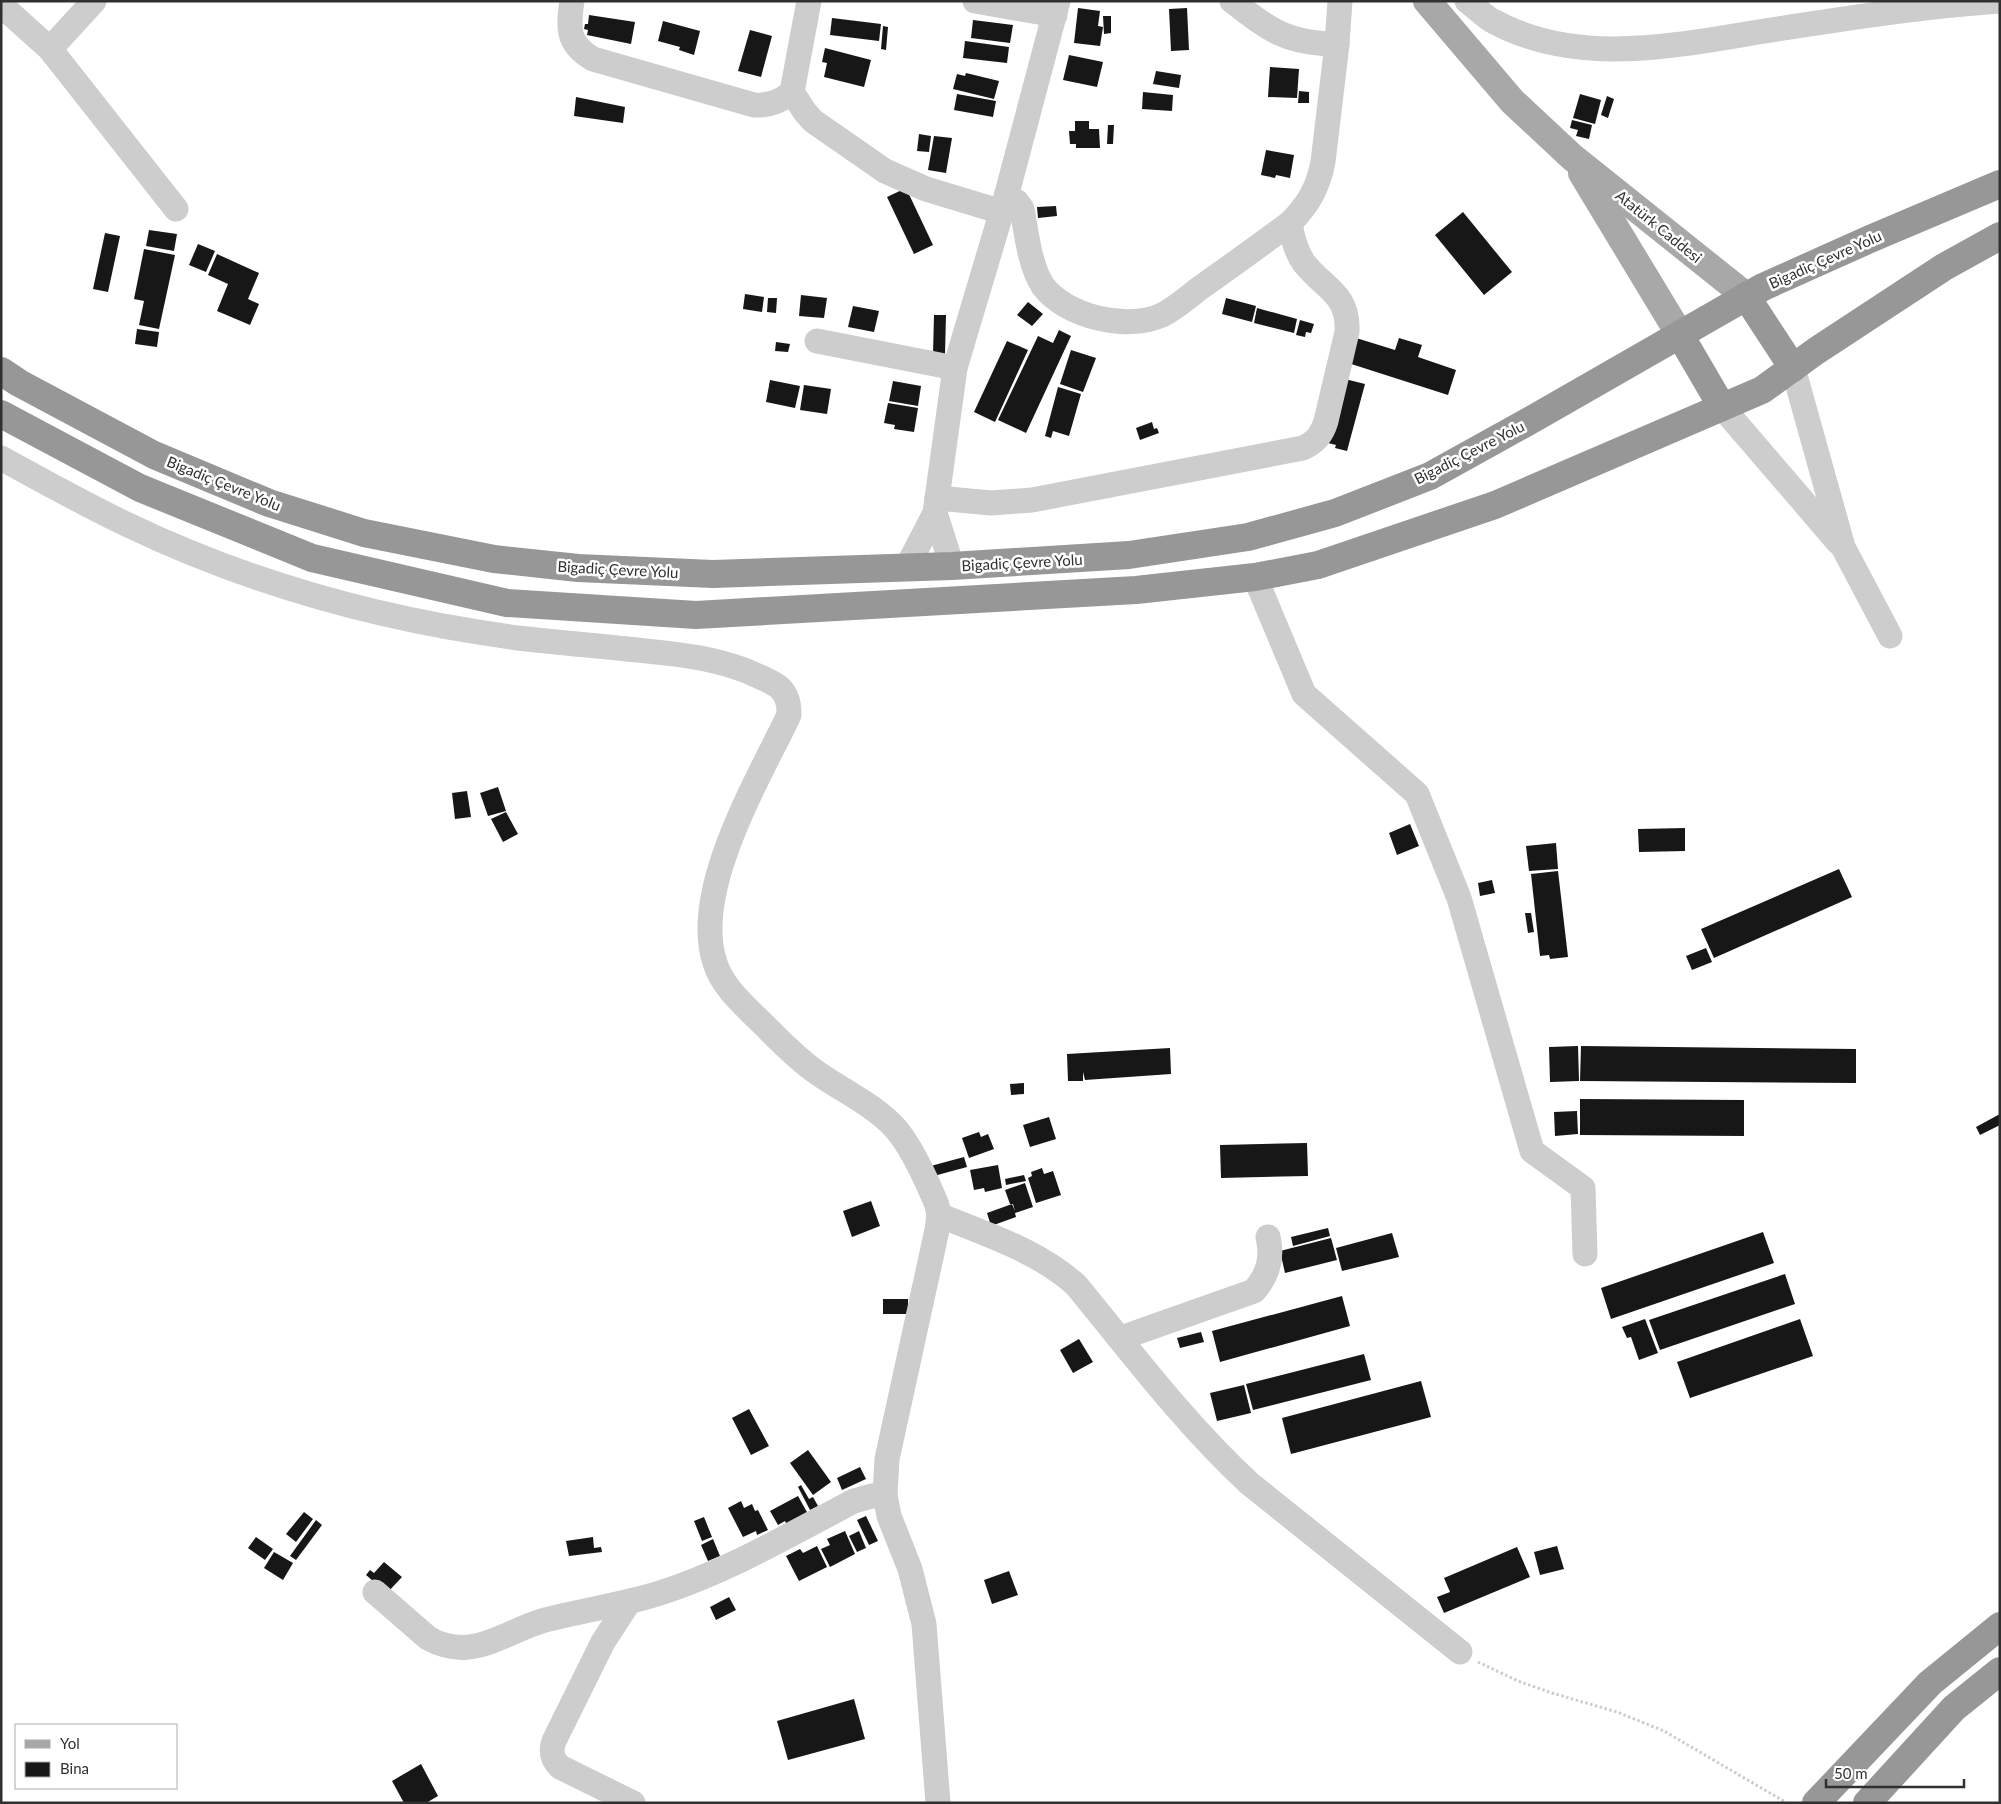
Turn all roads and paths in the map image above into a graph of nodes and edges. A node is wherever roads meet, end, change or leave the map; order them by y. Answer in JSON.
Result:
{"nodes":[{"id":1,"x":94,"y":1,"type":"edge"},
{"id":2,"x":572,"y":1,"type":"edge"},
{"id":3,"x":809,"y":1,"type":"edge"},
{"id":4,"x":975,"y":1,"type":"edge"},
{"id":5,"x":1232,"y":1,"type":"edge"},
{"id":6,"x":1340,"y":1,"type":"edge"},
{"id":7,"x":1427,"y":1,"type":"edge"},
{"id":8,"x":1467,"y":1,"type":"edge"},
{"id":9,"x":1999,"y":1,"type":"edge"},
{"id":10,"x":1,"y":5,"type":"edge"},
{"id":11,"x":1887,"y":7,"type":"edge"},
{"id":12,"x":1057,"y":8,"type":"edge"},
{"id":13,"x":1337,"y":44,"type":"junction"},
{"id":14,"x":50,"y":49,"type":"junction"},
{"id":15,"x":792,"y":92,"type":"junction"},
{"id":16,"x":1572,"y":157,"type":"junction"},
{"id":17,"x":2000,"y":184,"type":"edge"},
{"id":18,"x":1004,"y":204,"type":"junction"},
{"id":19,"x":176,"y":209,"type":"dead end"},
{"id":20,"x":1290,"y":223,"type":"junction"},
{"id":21,"x":2000,"y":236,"type":"edge"},
{"id":22,"x":1746,"y":296,"type":"junction"},
{"id":23,"x":1680,"y":335,"type":"junction"},
{"id":24,"x":817,"y":341,"type":"dead end"},
{"id":25,"x":955,"y":368,"type":"junction"},
{"id":26,"x":1793,"y":368,"type":"junction"},
{"id":27,"x":1,"y":370,"type":"edge"},
{"id":28,"x":1722,"y":407,"type":"junction"},
{"id":29,"x":1,"y":414,"type":"edge"},
{"id":30,"x":1,"y":458,"type":"edge"},
{"id":31,"x":936,"y":505,"type":"junction"},
{"id":32,"x":1843,"y":547,"type":"junction"},
{"id":33,"x":952,"y":566,"type":"junction"},
{"id":34,"x":906,"y":567,"type":"junction"},
{"id":35,"x":1255,"y":577,"type":"junction"},
{"id":36,"x":1890,"y":636,"type":"dead end"},
{"id":37,"x":939,"y":1215,"type":"junction"},
{"id":38,"x":1268,"y":1237,"type":"dead end"},
{"id":39,"x":1585,"y":1254,"type":"dead end"},
{"id":40,"x":1121,"y":1338,"type":"junction"},
{"id":41,"x":885,"y":1495,"type":"junction"},
{"id":42,"x":375,"y":1592,"type":"dead end"},
{"id":43,"x":629,"y":1602,"type":"junction"},
{"id":44,"x":2000,"y":1626,"type":"edge"},
{"id":45,"x":1460,"y":1652,"type":"joint"},
{"id":46,"x":2000,"y":1670,"type":"edge"},
{"id":47,"x":633,"y":1803,"type":"edge"},
{"id":48,"x":938,"y":1803,"type":"edge"},
{"id":49,"x":1787,"y":1803,"type":"edge"},
{"id":50,"x":1816,"y":1803,"type":"edge"},
{"id":51,"x":1866,"y":1803,"type":"edge"}],
"edges":[{"from":1,"to":14,"type":"street"},
{"from":2,"to":15,"type":"street"},
{"from":3,"to":15,"type":"street"},
{"from":4,"to":12,"type":"street"},
{"from":5,"to":13,"type":"street"},
{"from":6,"to":13,"type":"street"},
{"from":7,"to":16,"type":"main road","name":"Atatürk Caddesi"},
{"from":8,"to":11,"type":"street"},
{"from":9,"to":11,"type":"street"},
{"from":10,"to":14,"type":"street"},
{"from":12,"to":18,"type":"street"},
{"from":13,"to":20,"type":"street"},
{"from":14,"to":19,"type":"street"},
{"from":15,"to":18,"type":"street"},
{"from":16,"to":22,"type":"main road","name":"Atatürk Caddesi"},
{"from":16,"to":23,"type":"main road","name":"Atatürk Caddesi"},
{"from":17,"to":22,"type":"highway","name":"Bigadiç Çevre Yolu"},
{"from":18,"to":20,"type":"street"},
{"from":18,"to":25,"type":"street"},
{"from":20,"to":31,"type":"street"},
{"from":21,"to":26,"type":"highway"},
{"from":22,"to":23,"type":"highway","name":"Bigadiç Çevre Yolu"},
{"from":22,"to":26,"type":"highway"},
{"from":23,"to":28,"type":"highway"},
{"from":23,"to":33,"type":"highway","name":"Bigadiç Çevre Yolu"},
{"from":24,"to":25,"type":"street"},
{"from":25,"to":31,"type":"street"},
{"from":26,"to":28,"type":"highway"},
{"from":26,"to":32,"type":"street"},
{"from":27,"to":34,"type":"highway","name":"Bigadiç Çevre Yolu"},
{"from":28,"to":32,"type":"street"},
{"from":28,"to":35,"type":"highway"},
{"from":29,"to":35,"type":"highway"},
{"from":30,"to":37,"type":"street"},
{"from":31,"to":33,"type":"street"},
{"from":31,"to":34,"type":"street"},
{"from":32,"to":36,"type":"street"},
{"from":33,"to":34,"type":"highway","name":"Bigadiç Çevre Yolu"},
{"from":35,"to":39,"type":"street"},
{"from":37,"to":40,"type":"street"},
{"from":37,"to":41,"type":"street"},
{"from":38,"to":40,"type":"street"},
{"from":40,"to":45,"type":"street"},
{"from":41,"to":43,"type":"street"},
{"from":41,"to":48,"type":"street"},
{"from":42,"to":43,"type":"street"},
{"from":43,"to":47,"type":"street"},
{"from":44,"to":50,"type":"highway"},
{"from":45,"to":49,"type":"path"},
{"from":46,"to":51,"type":"highway"}]}
